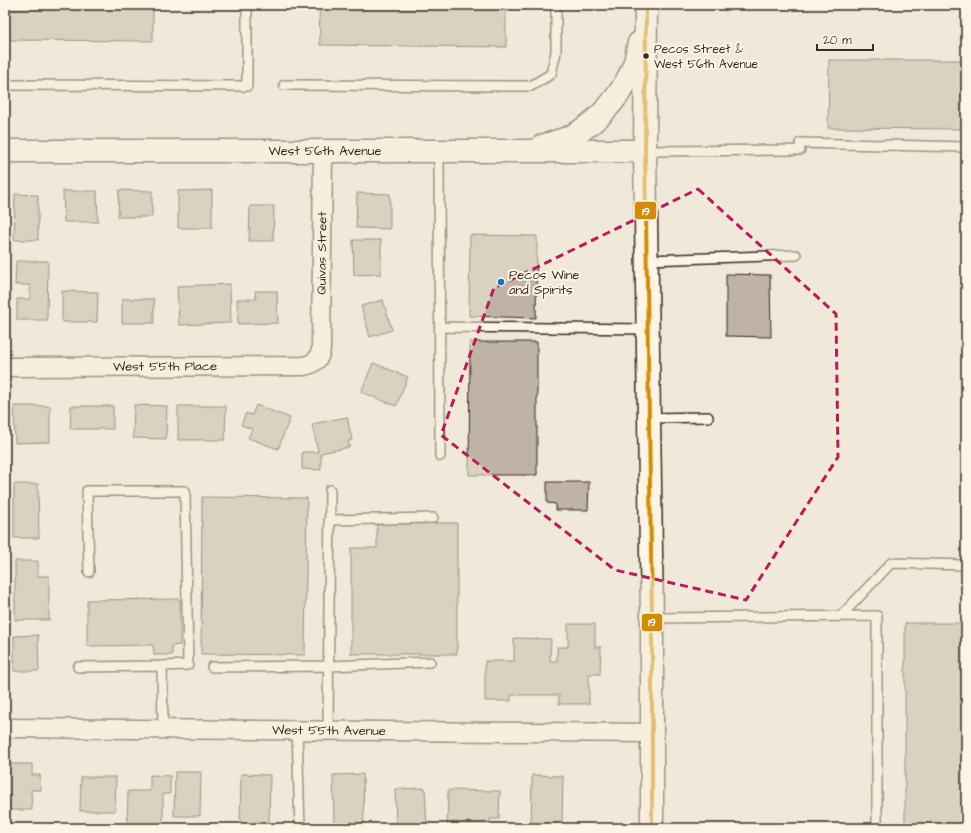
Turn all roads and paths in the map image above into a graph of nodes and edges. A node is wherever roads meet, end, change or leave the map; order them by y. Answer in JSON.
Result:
{"nodes":[{"id":1,"x":247,"y":5,"type":"edge"},
{"id":2,"x":556,"y":5,"type":"edge"},
{"id":3,"x":646,"y":6,"type":"edge"},
{"id":4,"x":5,"y":85,"type":"edge"},
{"id":5,"x":284,"y":85,"type":"dead end"},
{"id":6,"x":966,"y":147,"type":"edge"},
{"id":7,"x":5,"y":151,"type":"edge"},
{"id":8,"x":323,"y":151,"type":"junction"},
{"id":9,"x":526,"y":151,"type":"junction"},
{"id":10,"x":646,"y":151,"type":"junction"},
{"id":11,"x":439,"y":152,"type":"junction"},
{"id":12,"x":796,"y":255,"type":"dead end"},
{"id":13,"x":647,"y":260,"type":"junction"},
{"id":14,"x":441,"y":327,"type":"junction"},
{"id":15,"x":648,"y":329,"type":"junction"},
{"id":16,"x":320,"y":355,"type":"joint"},
{"id":17,"x":5,"y":367,"type":"edge"},
{"id":18,"x":708,"y":417,"type":"dead end"},
{"id":19,"x":650,"y":418,"type":"junction"},
{"id":20,"x":440,"y":456,"type":"dead end"},
{"id":21,"x":330,"y":490,"type":"dead end"},
{"id":22,"x":433,"y":518,"type":"dead end"},
{"id":23,"x":329,"y":520,"type":"junction"},
{"id":24,"x":966,"y":565,"type":"edge"},
{"id":25,"x":89,"y":572,"type":"dead end"},
{"id":26,"x":841,"y":616,"type":"junction"},
{"id":27,"x":652,"y":618,"type":"junction"},
{"id":28,"x":430,"y":662,"type":"dead end"},
{"id":29,"x":162,"y":666,"type":"junction"},
{"id":30,"x":329,"y":666,"type":"junction"},
{"id":31,"x":78,"y":667,"type":"dead end"},
{"id":32,"x":212,"y":667,"type":"dead end"},
{"id":33,"x":5,"y":728,"type":"edge"},
{"id":34,"x":163,"y":729,"type":"junction"},
{"id":35,"x":297,"y":730,"type":"junction"},
{"id":36,"x":328,"y":731,"type":"junction"},
{"id":37,"x":652,"y":732,"type":"junction"},
{"id":38,"x":877,"y":823,"type":"dead end"},
{"id":39,"x":300,"y":828,"type":"edge"},
{"id":40,"x":652,"y":828,"type":"edge"}],
"edges":[{"from":1,"to":4,"type":"lane"},
{"from":2,"to":5,"type":"lane"},
{"from":3,"to":9,"type":"main road"},
{"from":3,"to":10,"type":"main road"},
{"from":6,"to":10,"type":"lane"},
{"from":7,"to":8,"type":"main road","name":"West 56th Avenue"},
{"from":8,"to":11,"type":"main road","name":"West 56th Avenue"},
{"from":8,"to":16,"type":"street","name":"Quivas Street"},
{"from":9,"to":10,"type":"main road","name":"West 56th Avenue"},
{"from":9,"to":11,"type":"main road","name":"West 56th Avenue"},
{"from":10,"to":13,"type":"main road"},
{"from":11,"to":14,"type":"lane"},
{"from":12,"to":13,"type":"lane"},
{"from":13,"to":15,"type":"main road"},
{"from":14,"to":15,"type":"lane"},
{"from":14,"to":20,"type":"lane"},
{"from":15,"to":19,"type":"main road"},
{"from":16,"to":17,"type":"street","name":"West 55th Place"},
{"from":18,"to":19,"type":"lane"},
{"from":19,"to":27,"type":"main road"},
{"from":21,"to":23,"type":"lane"},
{"from":22,"to":23,"type":"lane"},
{"from":23,"to":30,"type":"lane"},
{"from":24,"to":26,"type":"lane"},
{"from":25,"to":29,"type":"lane"},
{"from":26,"to":27,"type":"lane"},
{"from":26,"to":38,"type":"lane"},
{"from":27,"to":37,"type":"main road"},
{"from":28,"to":30,"type":"lane"},
{"from":29,"to":31,"type":"lane"},
{"from":29,"to":34,"type":"lane"},
{"from":30,"to":32,"type":"lane"},
{"from":30,"to":36,"type":"lane"},
{"from":33,"to":34,"type":"street","name":"West 55th Avenue"},
{"from":34,"to":35,"type":"street","name":"West 55th Avenue"},
{"from":35,"to":36,"type":"street","name":"West 55th Avenue"},
{"from":35,"to":39,"type":"lane"},
{"from":36,"to":37,"type":"street","name":"West 55th Avenue"},
{"from":37,"to":40,"type":"main road"}]}
